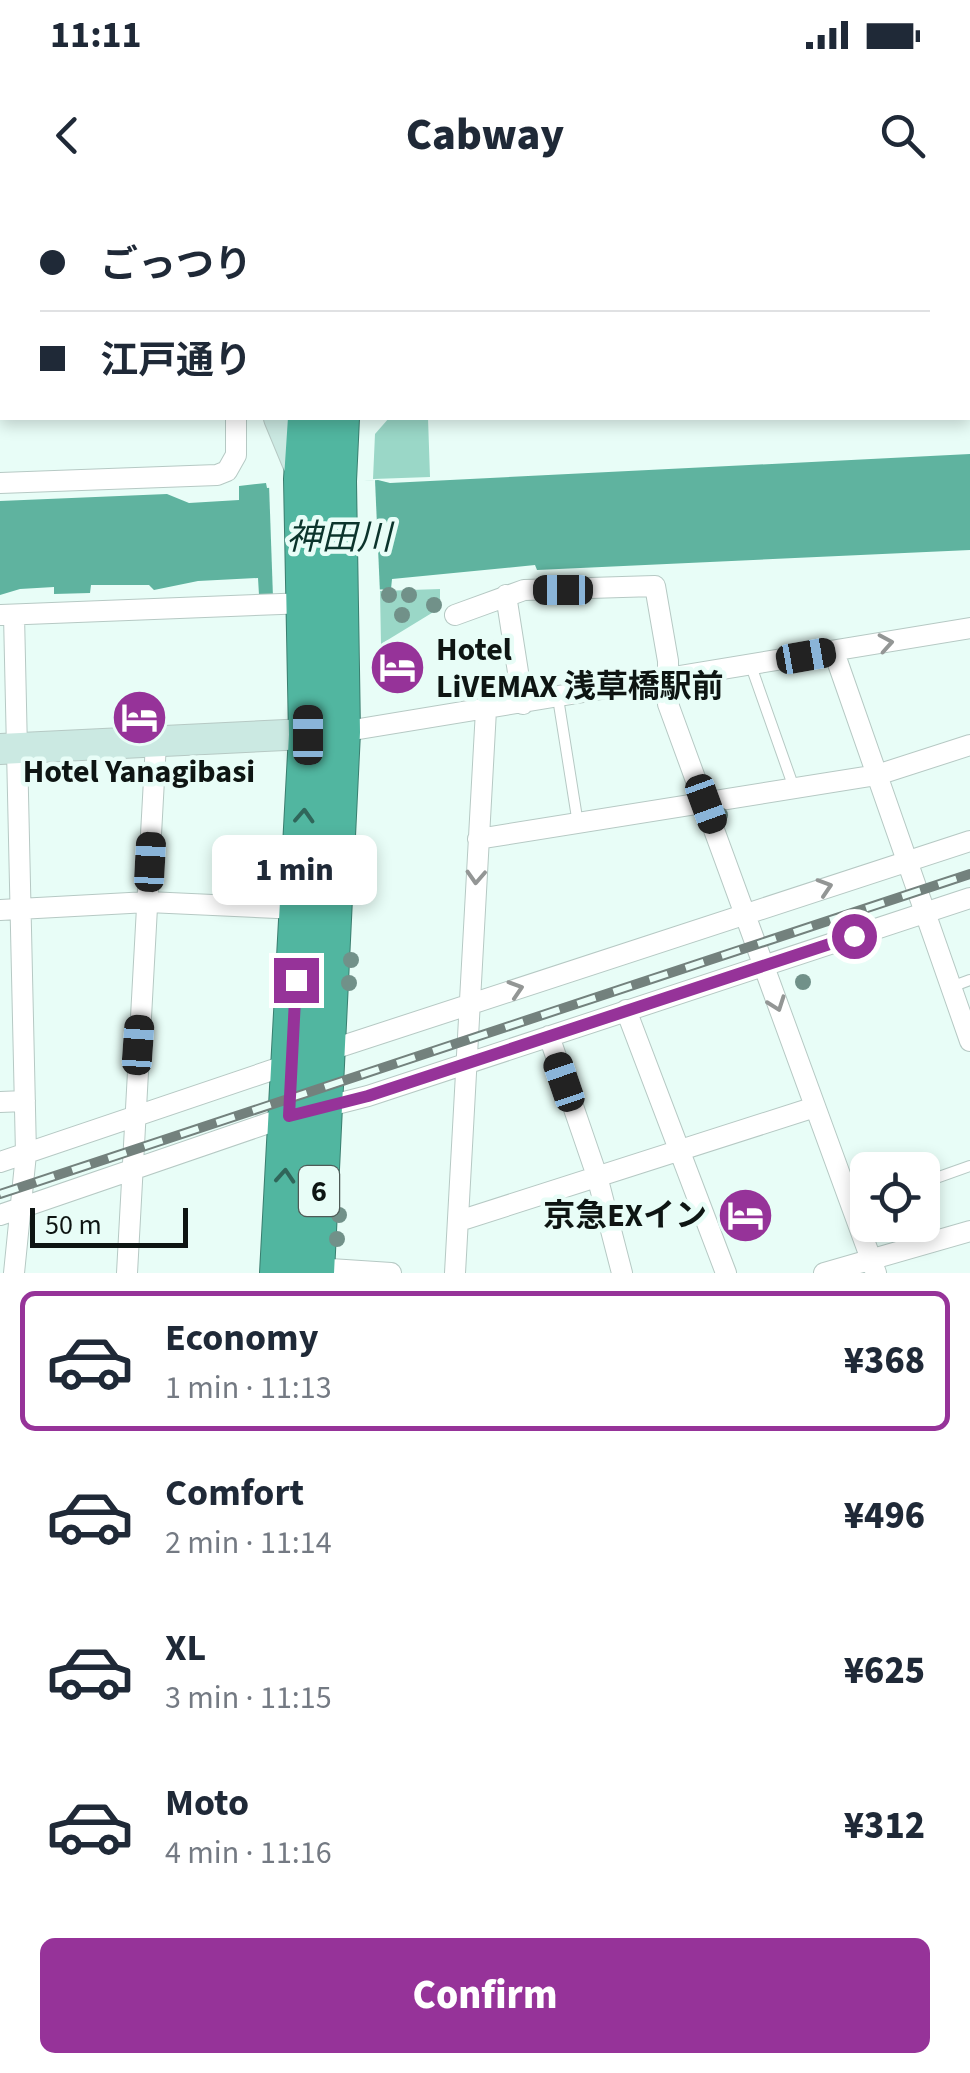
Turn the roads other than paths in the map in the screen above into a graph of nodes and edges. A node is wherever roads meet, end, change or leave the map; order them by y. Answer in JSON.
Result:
{"nodes":[{"id":1,"x":236,"y":420,"type":"edge"},
{"id":2,"x":280,"y":420,"type":"edge"},
{"id":3,"x":307,"y":420,"type":"edge"},
{"id":4,"x":339,"y":420,"type":"edge"},
{"id":5,"x":320,"y":480,"type":"junction"},
{"id":6,"x":0,"y":483,"type":"edge"},
{"id":7,"x":506,"y":595,"type":"junction"},
{"id":8,"x":320,"y":598,"type":"junction"},
{"id":9,"x":7,"y":615,"type":"edge"},
{"id":10,"x":454,"y":615,"type":"dead end"},
{"id":11,"x":970,"y":628,"type":"edge"},
{"id":12,"x":834,"y":652,"type":"junction"},
{"id":13,"x":750,"y":666,"type":"junction"},
{"id":14,"x":668,"y":680,"type":"junction"},
{"id":15,"x":558,"y":698,"type":"junction"},
{"id":16,"x":523,"y":704,"type":"junction"},
{"id":17,"x":486,"y":710,"type":"junction"},
{"id":18,"x":325,"y":734,"type":"junction"},
{"id":19,"x":156,"y":743,"type":"junction"},
{"id":20,"x":970,"y":745,"type":"edge"},
{"id":21,"x":10,"y":748,"type":"edge"},
{"id":22,"x":877,"y":775,"type":"junction"},
{"id":23,"x":795,"y":789,"type":"junction"},
{"id":24,"x":706,"y":804,"type":"junction"},
{"id":25,"x":578,"y":824,"type":"junction"},
{"id":26,"x":478,"y":839,"type":"junction"},
{"id":27,"x":970,"y":841,"type":"edge"},
{"id":28,"x":907,"y":861,"type":"junction"},
{"id":29,"x":970,"y":898,"type":"edge"},
{"id":30,"x":148,"y":902,"type":"junction"},
{"id":31,"x":22,"y":909,"type":"junction"},
{"id":32,"x":299,"y":909,"type":"junction"},
{"id":33,"x":0,"y":910,"type":"edge"},
{"id":34,"x":925,"y":912,"type":"junction"},
{"id":35,"x":744,"y":913,"type":"junction"},
{"id":36,"x":763,"y":965,"type":"junction"},
{"id":37,"x":960,"y":983,"type":"edge"},
{"id":38,"x":468,"y":1005,"type":"junction"},
{"id":39,"x":626,"y":1010,"type":"junction"},
{"id":40,"x":549,"y":1036,"type":"junction"},
{"id":41,"x":970,"y":1041,"type":"edge"},
{"id":42,"x":308,"y":1058,"type":"junction"},
{"id":43,"x":466,"y":1064,"type":"junction"},
{"id":44,"x":25,"y":1101,"type":"junction"},
{"id":45,"x":0,"y":1102,"type":"edge"},
{"id":46,"x":814,"y":1106,"type":"junction"},
{"id":47,"x":306,"y":1112,"type":"junction"},
{"id":48,"x":133,"y":1117,"type":"junction"},
{"id":49,"x":679,"y":1150,"type":"junction"},
{"id":50,"x":26,"y":1154,"type":"junction"},
{"id":51,"x":0,"y":1162,"type":"edge"},
{"id":52,"x":970,"y":1166,"type":"edge"},
{"id":53,"x":130,"y":1168,"type":"junction"},
{"id":54,"x":597,"y":1176,"type":"junction"},
{"id":55,"x":940,"y":1177,"type":"edge"},
{"id":56,"x":850,"y":1188,"type":"edge"},
{"id":57,"x":9,"y":1212,"type":"edge"},
{"id":58,"x":459,"y":1221,"type":"junction"},
{"id":59,"x":970,"y":1231,"type":"edge"},
{"id":60,"x":867,"y":1242,"type":"edge"},
{"id":61,"x":874,"y":1268,"type":"edge"},
{"id":62,"x":303,"y":1272,"type":"edge"},
{"id":63,"x":14,"y":1273,"type":"edge"},
{"id":64,"x":127,"y":1273,"type":"edge"},
{"id":65,"x":392,"y":1273,"type":"edge"},
{"id":66,"x":456,"y":1273,"type":"edge"},
{"id":67,"x":622,"y":1273,"type":"edge"},
{"id":68,"x":726,"y":1273,"type":"edge"},
{"id":69,"x":824,"y":1273,"type":"edge"}],
"edges":[{"from":1,"to":6,"type":"street"},
{"from":2,"to":5,"type":"street"},
{"from":3,"to":5,"type":"highway","number":"6"},
{"from":4,"to":5,"type":"highway","number":"6"},
{"from":5,"to":8,"type":"highway","number":"6"},
{"from":7,"to":10,"type":"street"},
{"from":7,"to":14,"type":"street"},
{"from":7,"to":16,"type":"street"},
{"from":8,"to":9,"type":"street"},
{"from":8,"to":18,"type":"highway","number":"6"},
{"from":9,"to":21,"type":"street"},
{"from":12,"to":11,"type":"street","one_way":true},
{"from":12,"to":13,"type":"street"},
{"from":12,"to":22,"type":"street"},
{"from":13,"to":14,"type":"street"},
{"from":13,"to":23,"type":"lane"},
{"from":14,"to":15,"type":"street"},
{"from":14,"to":24,"type":"street"},
{"from":15,"to":16,"type":"street"},
{"from":15,"to":25,"type":"lane"},
{"from":16,"to":17,"type":"street"},
{"from":17,"to":18,"type":"street"},
{"from":17,"to":26,"type":"street"},
{"from":18,"to":19,"type":"street"},
{"from":32,"to":18,"type":"highway","number":"6","one_way":true},
{"from":18,"to":42,"type":"highway","number":"6"},
{"from":19,"to":21,"type":"street"},
{"from":19,"to":30,"type":"street"},
{"from":20,"to":22,"type":"street"},
{"from":21,"to":31,"type":"street"},
{"from":22,"to":23,"type":"street"},
{"from":22,"to":28,"type":"street"},
{"from":23,"to":24,"type":"street"},
{"from":24,"to":25,"type":"street"},
{"from":24,"to":35,"type":"street"},
{"from":25,"to":26,"type":"street"},
{"from":26,"to":38,"type":"street","one_way":true},
{"from":27,"to":28,"type":"street"},
{"from":28,"to":34,"type":"street"},
{"from":35,"to":28,"type":"street","one_way":true},
{"from":29,"to":34,"type":"street"},
{"from":30,"to":31,"type":"street"},
{"from":30,"to":32,"type":"street"},
{"from":30,"to":48,"type":"street"},
{"from":31,"to":33,"type":"street"},
{"from":31,"to":44,"type":"street"},
{"from":32,"to":42,"type":"highway","number":"6"},
{"from":34,"to":36,"type":"street"},
{"from":34,"to":37,"type":"street"},
{"from":35,"to":36,"type":"street"},
{"from":38,"to":35,"type":"street","one_way":true},
{"from":36,"to":39,"type":"street"},
{"from":36,"to":46,"type":"street","one_way":true},
{"from":37,"to":41,"type":"street"},
{"from":38,"to":42,"type":"street"},
{"from":38,"to":43,"type":"street"},
{"from":39,"to":40,"type":"street"},
{"from":39,"to":49,"type":"street"},
{"from":40,"to":43,"type":"street"},
{"from":40,"to":54,"type":"street"},
{"from":42,"to":47,"type":"highway","number":"6"},
{"from":42,"to":48,"type":"street"},
{"from":43,"to":47,"type":"street"},
{"from":43,"to":58,"type":"street"},
{"from":44,"to":45,"type":"street"},
{"from":44,"to":50,"type":"street"},
{"from":46,"to":49,"type":"street"},
{"from":46,"to":56,"type":"street"},
{"from":47,"to":53,"type":"street"},
{"from":47,"to":62,"type":"highway","number":"6"},
{"from":48,"to":50,"type":"street"},
{"from":48,"to":53,"type":"street"},
{"from":49,"to":54,"type":"street"},
{"from":49,"to":68,"type":"street"},
{"from":50,"to":51,"type":"street"},
{"from":50,"to":57,"type":"street"},
{"from":52,"to":55,"type":"lane"},
{"from":53,"to":57,"type":"street"},
{"from":53,"to":64,"type":"street"},
{"from":54,"to":58,"type":"street"},
{"from":54,"to":67,"type":"street"},
{"from":57,"to":63,"type":"street"},
{"from":58,"to":66,"type":"street"},
{"from":59,"to":61,"type":"street"},
{"from":60,"to":61,"type":"street"},
{"from":61,"to":69,"type":"street"},
{"from":62,"to":65,"type":"street"}]}
